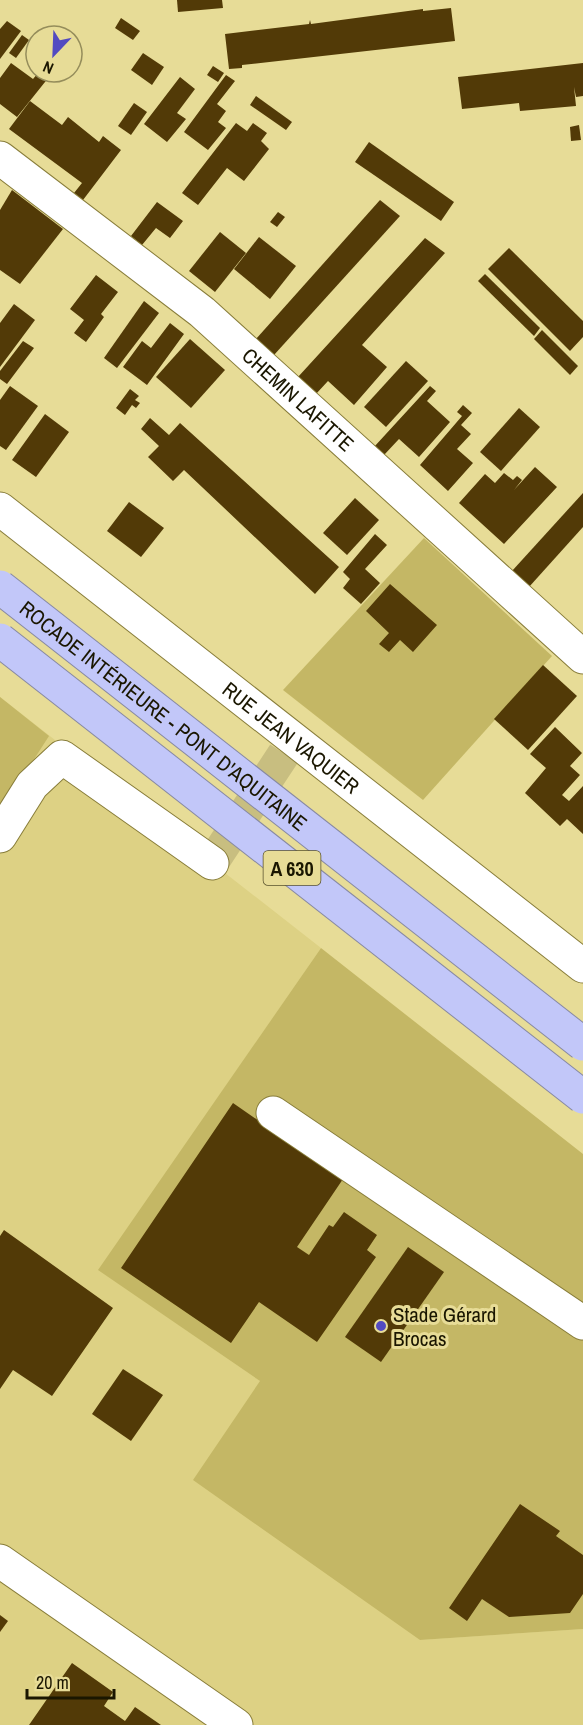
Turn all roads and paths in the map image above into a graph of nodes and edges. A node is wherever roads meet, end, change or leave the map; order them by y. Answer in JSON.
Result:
{"nodes":[{"id":1,"x":0,"y":158,"type":"edge"},
{"id":2,"x":0,"y":509,"type":"edge"},
{"id":3,"x":0,"y":587,"type":"edge"},
{"id":4,"x":0,"y":640,"type":"edge"},
{"id":5,"x":583,"y":657,"type":"edge"},
{"id":6,"x":0,"y":836,"type":"edge"},
{"id":7,"x":212,"y":863,"type":"dead end"},
{"id":8,"x":583,"y":966,"type":"edge"},
{"id":9,"x":583,"y":1044,"type":"edge"},
{"id":10,"x":583,"y":1097,"type":"edge"},
{"id":11,"x":273,"y":1113,"type":"dead end"},
{"id":12,"x":583,"y":1323,"type":"edge"},
{"id":13,"x":0,"y":1561,"type":"edge"},
{"id":14,"x":236,"y":1725,"type":"edge"}],
"edges":[{"from":1,"to":5,"type":"street","name":"CHEMIN LAFITTE"},
{"from":2,"to":8,"type":"street","name":"RUE JEAN VAQUIER"},
{"from":3,"to":9,"type":"highway","name":"ROCADE INTÉRIEURE - PONT D'AQUITAINE","number":"A 630","bridge":true},
{"from":4,"to":10,"type":"highway","number":"A 630","bridge":true},
{"from":6,"to":7,"type":"street"},
{"from":11,"to":12,"type":"street"},
{"from":13,"to":14,"type":"street"}]}
